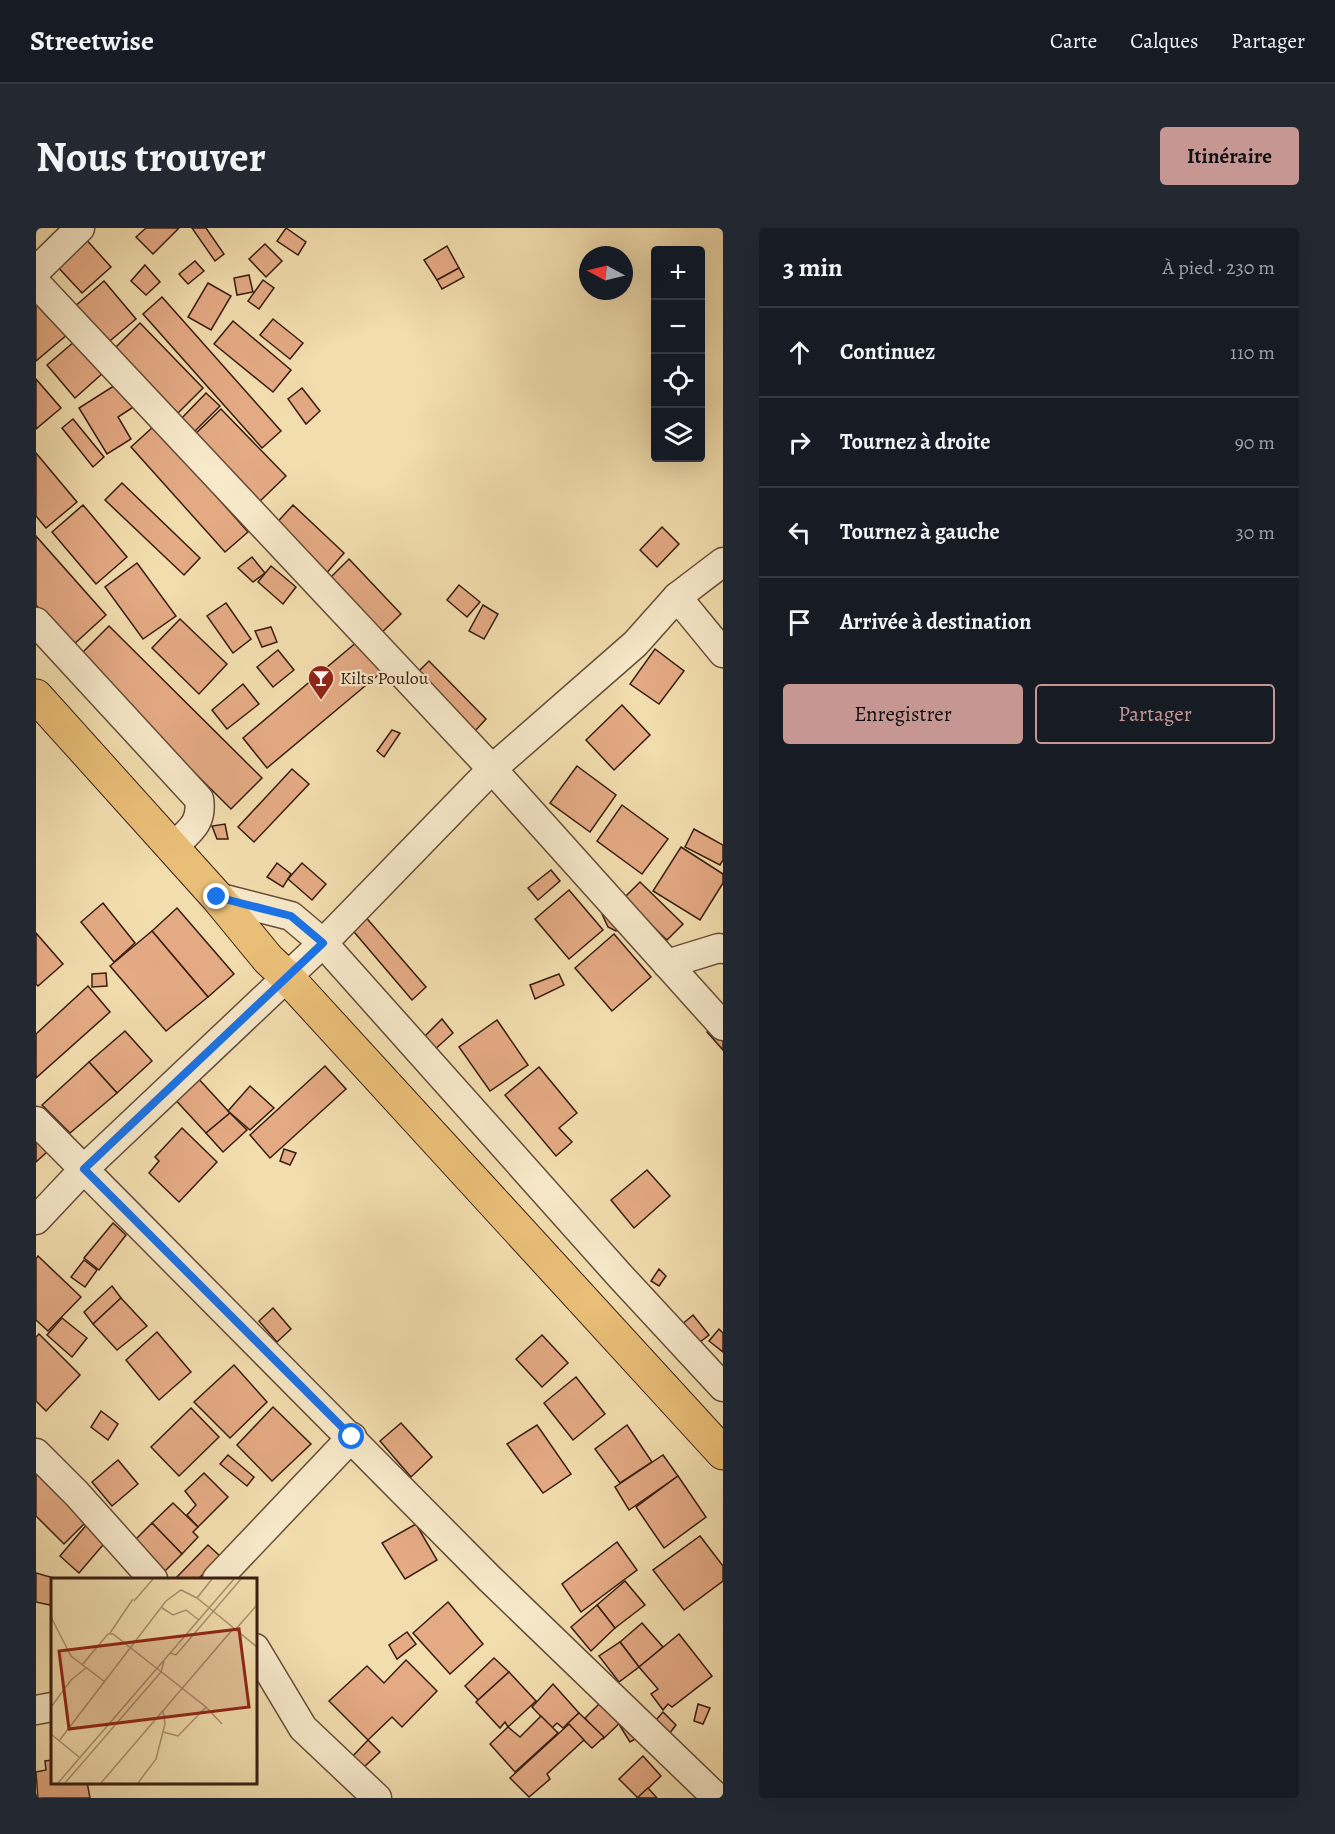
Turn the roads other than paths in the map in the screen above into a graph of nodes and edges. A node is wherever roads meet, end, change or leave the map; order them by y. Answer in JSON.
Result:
{"nodes":[{"id":1,"x":80,"y":228,"type":"edge"},
{"id":2,"x":37,"y":270,"type":"edge"},
{"id":3,"x":723,"y":562,"type":"edge"},
{"id":4,"x":677,"y":597,"type":"junction"},
{"id":5,"x":36,"y":622,"type":"edge"},
{"id":6,"x":723,"y":653,"type":"edge"},
{"id":7,"x":36,"y":696,"type":"edge"},
{"id":8,"x":492,"y":769,"type":"junction"},
{"id":9,"x":172,"y":848,"type":"junction"},
{"id":10,"x":217,"y":897,"type":"junction"},
{"id":11,"x":323,"y":943,"type":"junction"},
{"id":12,"x":723,"y":949,"type":"edge"},
{"id":13,"x":667,"y":964,"type":"junction"},
{"id":14,"x":287,"y":977,"type":"junction"},
{"id":15,"x":723,"y":1026,"type":"edge"},
{"id":16,"x":36,"y":1121,"type":"edge"},
{"id":17,"x":84,"y":1169,"type":"junction"},
{"id":18,"x":36,"y":1220,"type":"edge"},
{"id":19,"x":723,"y":1387,"type":"edge"},
{"id":20,"x":352,"y":1437,"type":"junction"},
{"id":21,"x":36,"y":1453,"type":"edge"},
{"id":22,"x":723,"y":1453,"type":"edge"},
{"id":23,"x":152,"y":1578,"type":"edge"},
{"id":24,"x":217,"y":1578,"type":"edge"},
{"id":25,"x":256,"y":1650,"type":"edge"},
{"id":26,"x":51,"y":1707,"type":"edge"},
{"id":27,"x":36,"y":1710,"type":"edge"},
{"id":28,"x":377,"y":1798,"type":"edge"},
{"id":29,"x":717,"y":1798,"type":"edge"}],
"edges":[{"from":1,"to":2,"type":"street"},
{"from":2,"to":8,"type":"street"},
{"from":3,"to":4,"type":"street"},
{"from":4,"to":6,"type":"street"},
{"from":4,"to":8,"type":"street"},
{"from":5,"to":9,"type":"street"},
{"from":7,"to":9,"type":"highway"},
{"from":8,"to":11,"type":"street"},
{"from":8,"to":13,"type":"street"},
{"from":9,"to":10,"type":"highway"},
{"from":10,"to":11,"type":"street"},
{"from":10,"to":14,"type":"highway"},
{"from":11,"to":14,"type":"street"},
{"from":11,"to":19,"type":"street"},
{"from":12,"to":13,"type":"street"},
{"from":13,"to":15,"type":"street"},
{"from":14,"to":17,"type":"street"},
{"from":14,"to":22,"type":"highway"},
{"from":16,"to":17,"type":"street"},
{"from":17,"to":18,"type":"street"},
{"from":17,"to":20,"type":"street"},
{"from":20,"to":24,"type":"street"},
{"from":20,"to":29,"type":"street"},
{"from":21,"to":23,"type":"street"},
{"from":25,"to":28,"type":"street"},
{"from":26,"to":27,"type":"street"}]}
